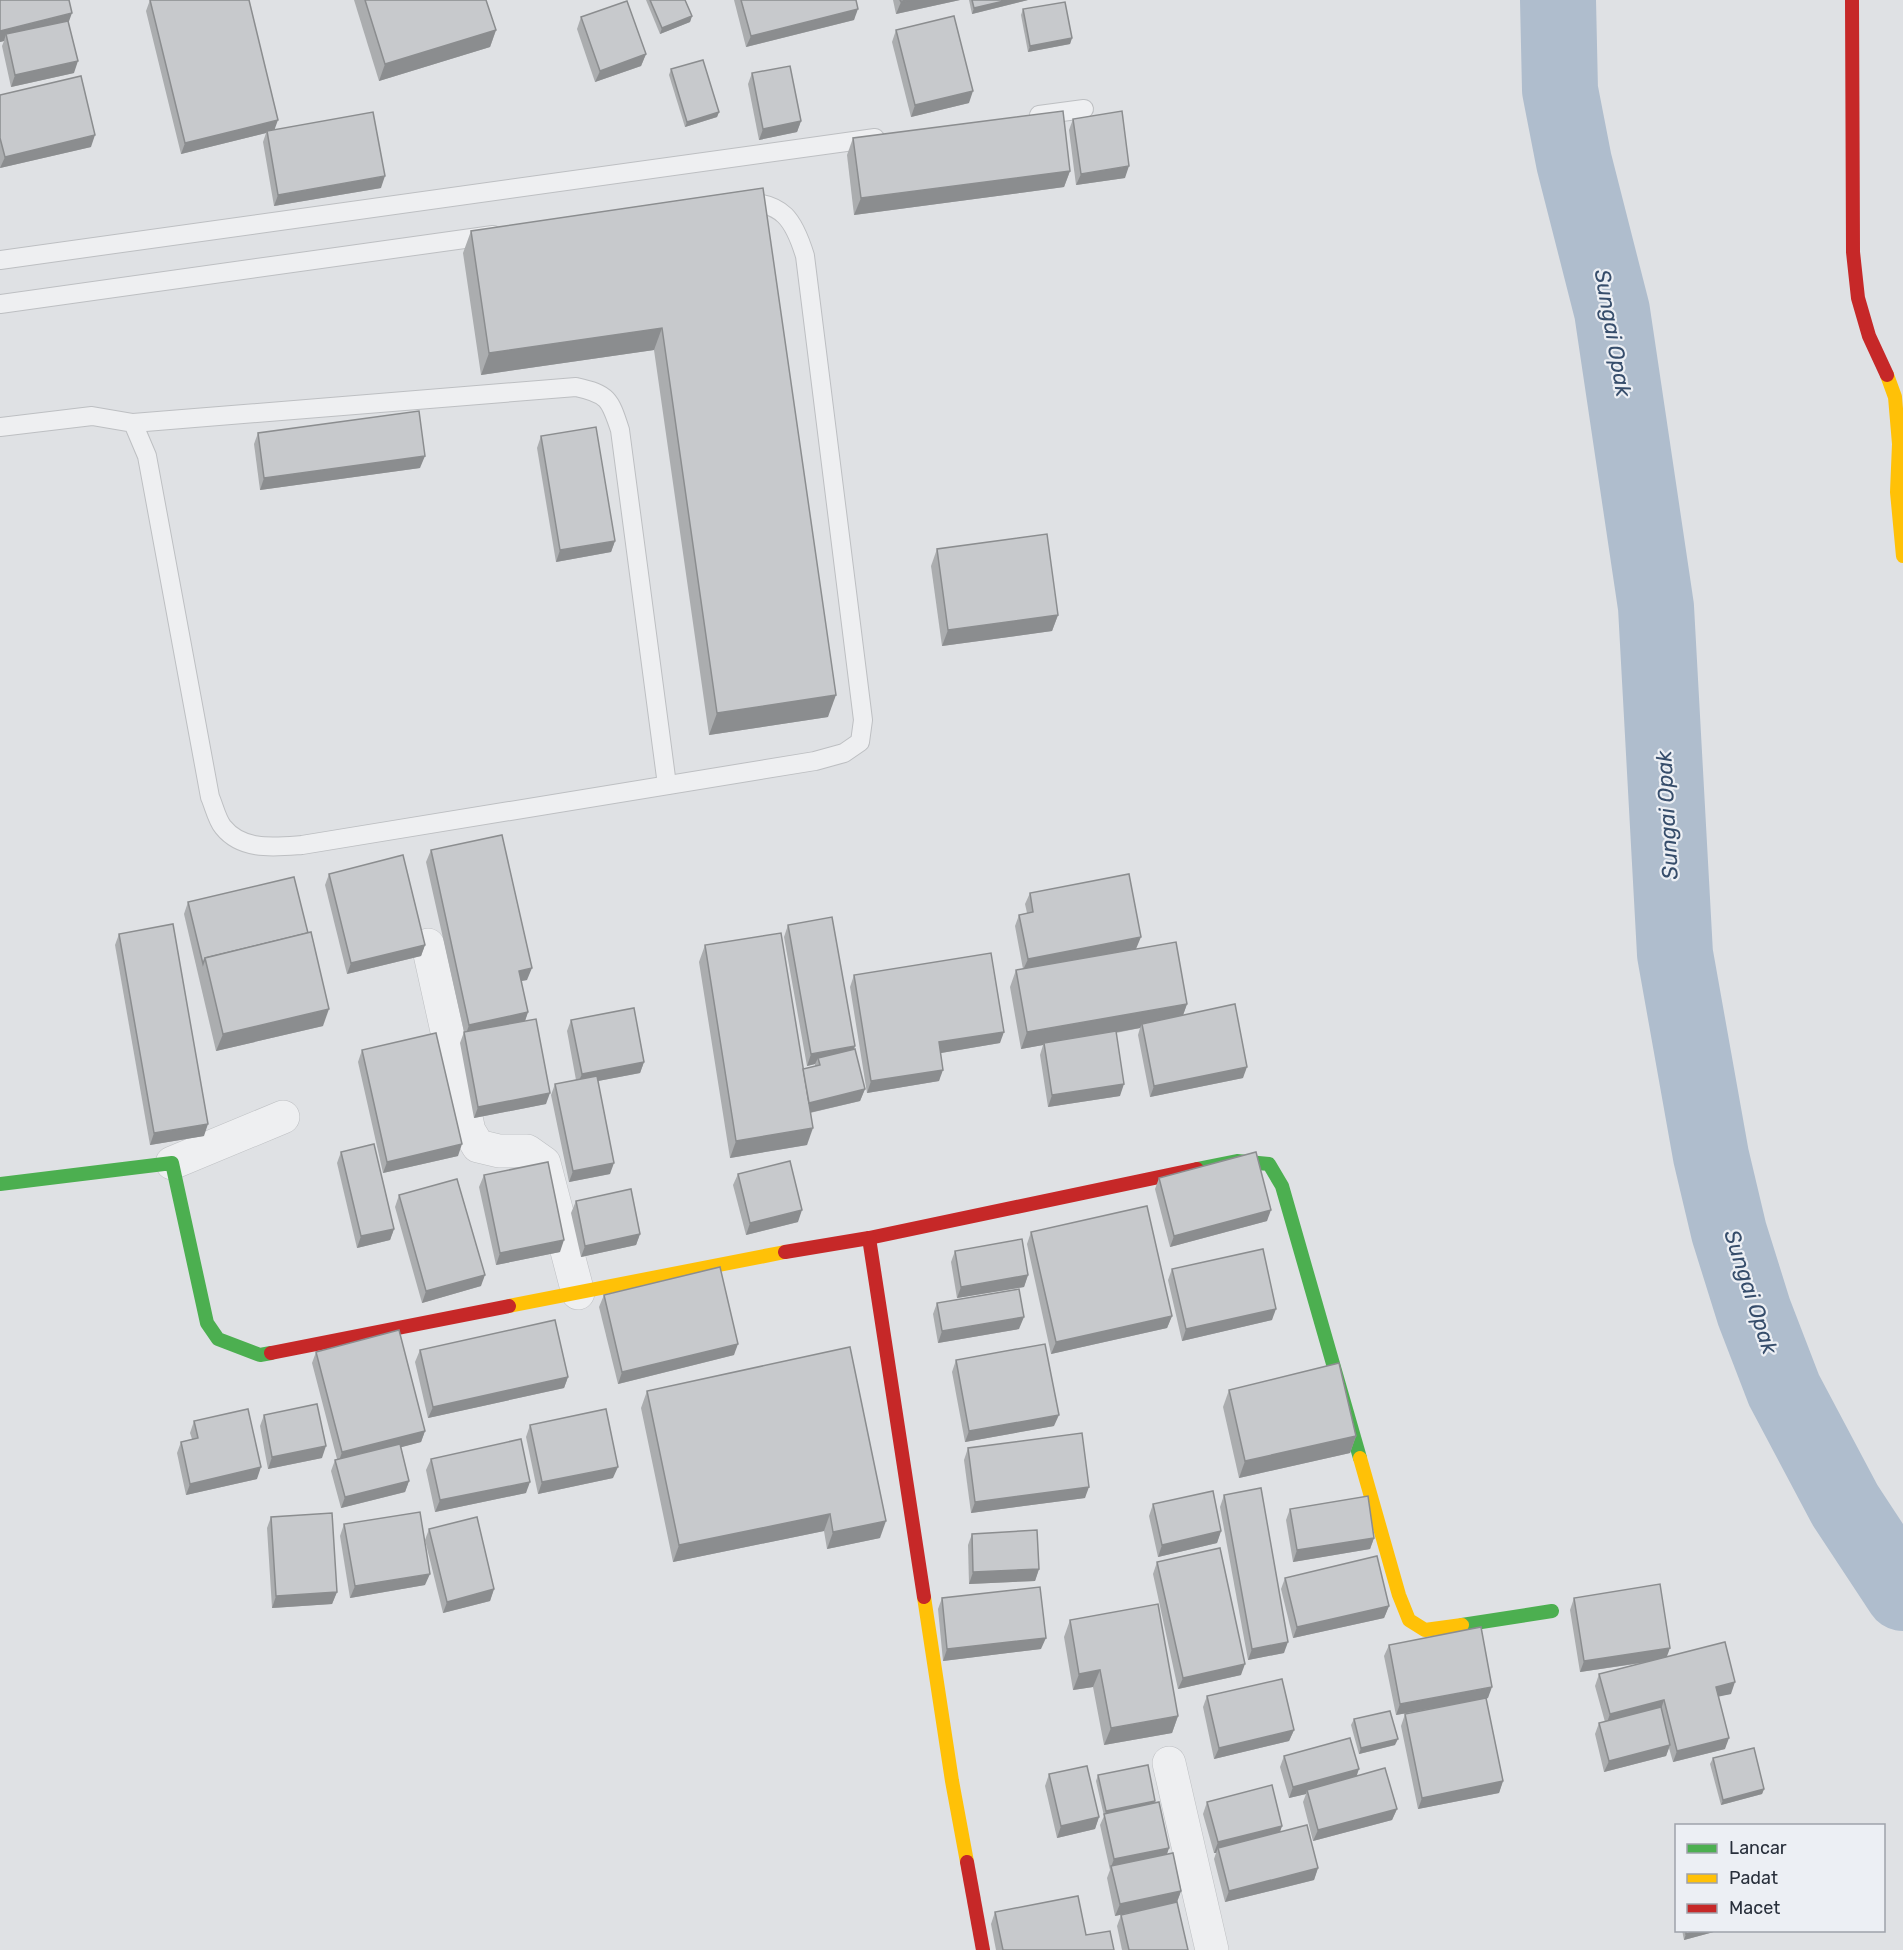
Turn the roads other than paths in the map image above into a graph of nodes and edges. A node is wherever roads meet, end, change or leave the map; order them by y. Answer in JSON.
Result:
{"nodes":[{"id":1,"x":1852,"y":0,"type":"edge"},
{"id":2,"x":1084,"y":109,"type":"dead end"},
{"id":3,"x":1025,"y":117,"type":"edge"},
{"id":4,"x":894,"y":135,"type":"edge"},
{"id":5,"x":726,"y":202,"type":"edge"},
{"id":6,"x":515,"y":232,"type":"edge"},
{"id":7,"x":0,"y":260,"type":"edge"},
{"id":8,"x":0,"y":304,"type":"edge"},
{"id":9,"x":133,"y":423,"type":"junction"},
{"id":10,"x":0,"y":427,"type":"edge"},
{"id":11,"x":1903,"y":556,"type":"edge"},
{"id":12,"x":667,"y":785,"type":"junction"},
{"id":13,"x":428,"y":945,"type":"dead end"},
{"id":14,"x":283,"y":1117,"type":"dead end"},
{"id":15,"x":172,"y":1163,"type":"junction"},
{"id":16,"x":0,"y":1184,"type":"edge"},
{"id":17,"x":869,"y":1238,"type":"junction"},
{"id":18,"x":578,"y":1293,"type":"junction"},
{"id":19,"x":1552,"y":1611,"type":"dead end"},
{"id":20,"x":1169,"y":1763,"type":"dead end"},
{"id":21,"x":983,"y":1950,"type":"edge"},
{"id":22,"x":1212,"y":1950,"type":"edge"}],
"edges":[{"from":1,"to":11,"type":"street"},
{"from":2,"to":3,"type":"lane"},
{"from":4,"to":7,"type":"lane"},
{"from":5,"to":12,"type":"lane"},
{"from":6,"to":8,"type":"lane"},
{"from":9,"to":10,"type":"lane"},
{"from":9,"to":12,"type":"lane"},
{"from":9,"to":12,"type":"lane"},
{"from":13,"to":18,"type":"street"},
{"from":14,"to":15,"type":"street"},
{"from":15,"to":16,"type":"street"},
{"from":15,"to":18,"type":"street"},
{"from":17,"to":18,"type":"street"},
{"from":17,"to":19,"type":"street"},
{"from":17,"to":21,"type":"street"},
{"from":20,"to":22,"type":"street"}]}
